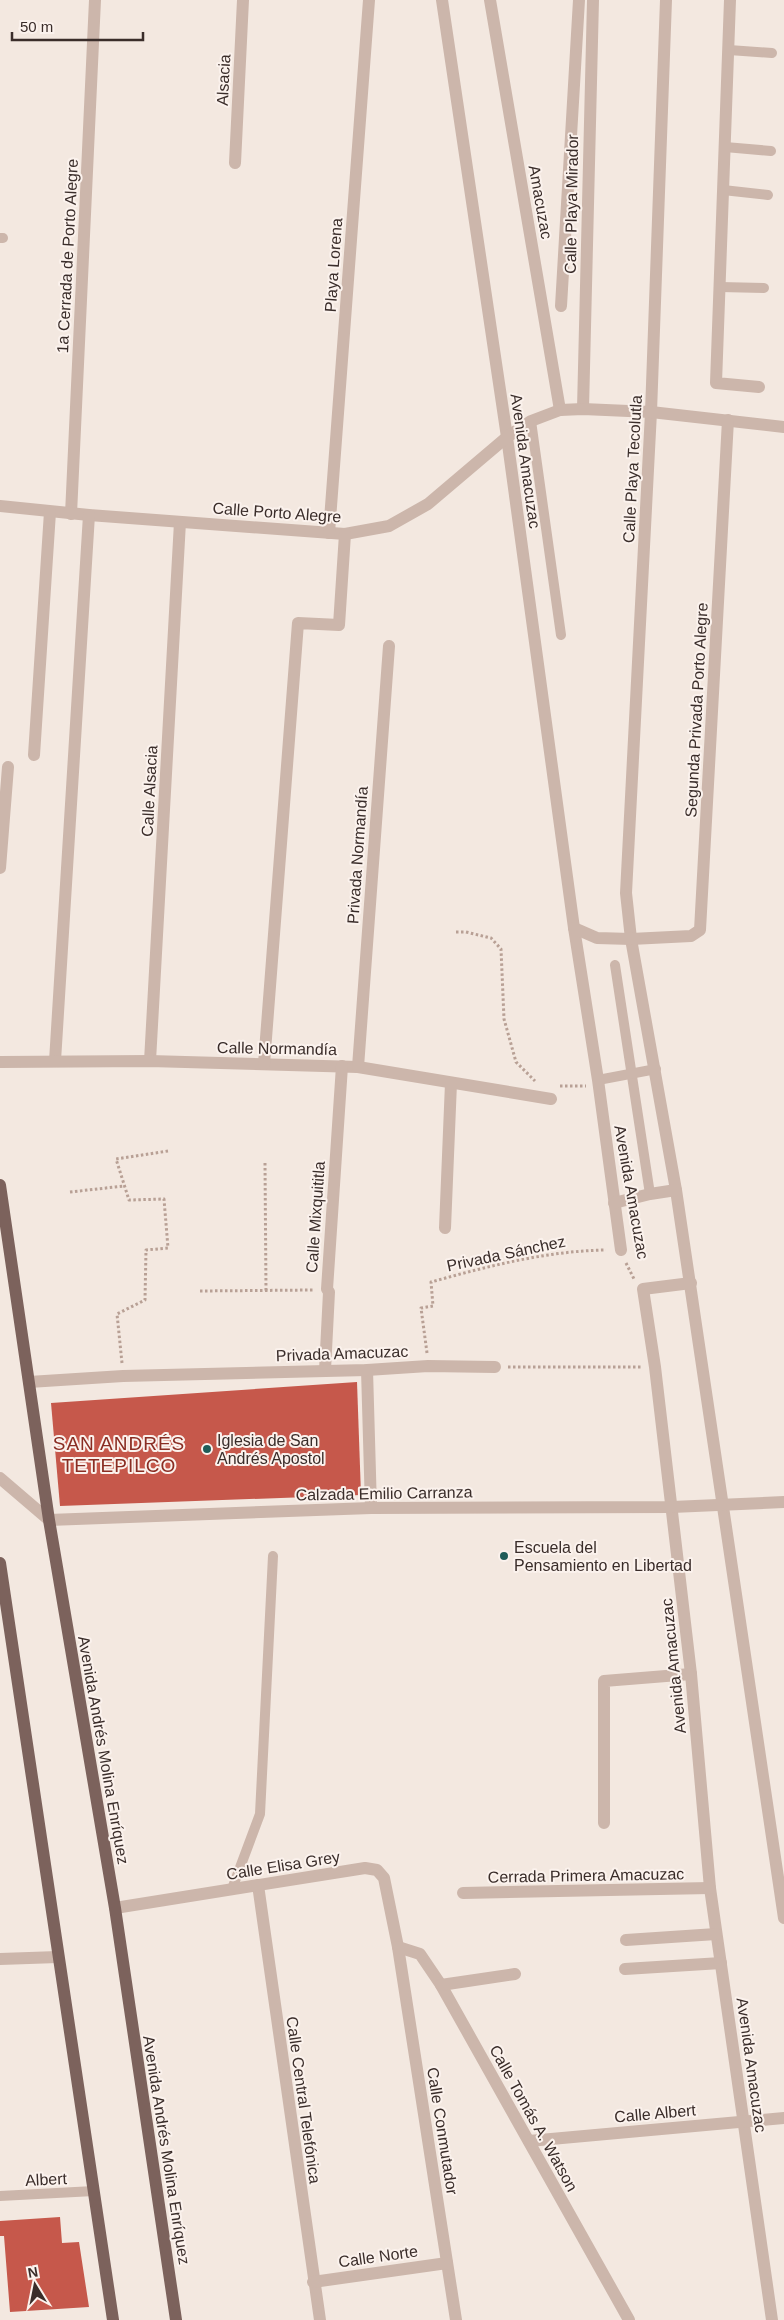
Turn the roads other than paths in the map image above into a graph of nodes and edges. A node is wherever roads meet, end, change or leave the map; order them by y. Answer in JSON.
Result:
{"nodes":[{"id":1,"x":95,"y":0,"type":"edge"},
{"id":2,"x":243,"y":0,"type":"edge"},
{"id":3,"x":369,"y":0,"type":"edge"},
{"id":4,"x":442,"y":0,"type":"edge"},
{"id":5,"x":490,"y":0,"type":"edge"},
{"id":6,"x":579,"y":0,"type":"edge"},
{"id":7,"x":593,"y":0,"type":"edge"},
{"id":8,"x":666,"y":0,"type":"edge"},
{"id":9,"x":730,"y":0,"type":"edge"},
{"id":10,"x":728,"y":50,"type":"junction"},
{"id":11,"x":772,"y":53,"type":"dead end"},
{"id":12,"x":725,"y":147,"type":"junction"},
{"id":13,"x":771,"y":151,"type":"dead end"},
{"id":14,"x":235,"y":162,"type":"dead end"},
{"id":15,"x":724,"y":190,"type":"junction"},
{"id":16,"x":768,"y":195,"type":"dead end"},
{"id":17,"x":720,"y":287,"type":"junction"},
{"id":18,"x":764,"y":288,"type":"dead end"},
{"id":19,"x":561,"y":306,"type":"dead end"},
{"id":20,"x":758,"y":387,"type":"dead end"},
{"id":21,"x":582,"y":408,"type":"junction"},
{"id":22,"x":560,"y":410,"type":"junction"},
{"id":23,"x":651,"y":412,"type":"junction"},
{"id":24,"x":728,"y":420,"type":"junction"},
{"id":25,"x":531,"y":421,"type":"junction"},
{"id":26,"x":784,"y":427,"type":"edge"},
{"id":27,"x":507,"y":437,"type":"junction"},
{"id":28,"x":0,"y":506,"type":"edge"},
{"id":29,"x":50,"y":512,"type":"junction"},
{"id":30,"x":71,"y":514,"type":"junction"},
{"id":31,"x":89,"y":515,"type":"junction"},
{"id":32,"x":180,"y":522,"type":"junction"},
{"id":33,"x":329,"y":533,"type":"junction"},
{"id":34,"x":345,"y":534,"type":"junction"},
{"id":35,"x":561,"y":635,"type":"dead end"},
{"id":36,"x":389,"y":646,"type":"dead end"},
{"id":37,"x":34,"y":755,"type":"dead end"},
{"id":38,"x":8,"y":768,"type":"dead end"},
{"id":39,"x":0,"y":868,"type":"edge"},
{"id":40,"x":574,"y":928,"type":"junction"},
{"id":41,"x":631,"y":939,"type":"junction"},
{"id":42,"x":615,"y":965,"type":"dead end"},
{"id":43,"x":54,"y":1061,"type":"junction"},
{"id":44,"x":150,"y":1061,"type":"junction"},
{"id":45,"x":0,"y":1062,"type":"edge"},
{"id":46,"x":264,"y":1064,"type":"junction"},
{"id":47,"x":342,"y":1066,"type":"junction"},
{"id":48,"x":358,"y":1067,"type":"junction"},
{"id":49,"x":656,"y":1069,"type":"junction"},
{"id":50,"x":633,"y":1074,"type":"junction"},
{"id":51,"x":598,"y":1080,"type":"junction"},
{"id":52,"x":451,"y":1083,"type":"junction"},
{"id":53,"x":551,"y":1100,"type":"dead end"},
{"id":54,"x":0,"y":1185,"type":"edge"},
{"id":55,"x":676,"y":1190,"type":"junction"},
{"id":56,"x":650,"y":1194,"type":"junction"},
{"id":57,"x":614,"y":1203,"type":"junction"},
{"id":58,"x":445,"y":1228,"type":"dead end"},
{"id":59,"x":622,"y":1250,"type":"road end"},
{"id":60,"x":690,"y":1284,"type":"junction"},
{"id":61,"x":495,"y":1367,"type":"road end"},
{"id":62,"x":325,"y":1370,"type":"junction"},
{"id":63,"x":366,"y":1370,"type":"junction"},
{"id":64,"x":29,"y":1382,"type":"junction"},
{"id":65,"x":0,"y":1478,"type":"edge"},
{"id":66,"x":784,"y":1502,"type":"edge"},
{"id":67,"x":724,"y":1504,"type":"junction"},
{"id":68,"x":672,"y":1507,"type":"junction"},
{"id":69,"x":371,"y":1508,"type":"junction"},
{"id":70,"x":49,"y":1520,"type":"junction"},
{"id":71,"x":273,"y":1556,"type":"dead end"},
{"id":72,"x":0,"y":1563,"type":"edge"},
{"id":73,"x":691,"y":1674,"type":"junction"},
{"id":74,"x":604,"y":1823,"type":"dead end"},
{"id":75,"x":258,"y":1884,"type":"junction"},
{"id":76,"x":710,"y":1888,"type":"junction"},
{"id":77,"x":232,"y":1889,"type":"junction"},
{"id":78,"x":463,"y":1893,"type":"dead end"},
{"id":79,"x":115,"y":1908,"type":"junction"},
{"id":80,"x":784,"y":1918,"type":"edge"},
{"id":81,"x":716,"y":1934,"type":"junction"},
{"id":82,"x":626,"y":1940,"type":"dead end"},
{"id":83,"x":398,"y":1946,"type":"junction"},
{"id":84,"x":58,"y":1957,"type":"junction"},
{"id":85,"x":0,"y":1960,"type":"edge"},
{"id":86,"x":721,"y":1963,"type":"junction"},
{"id":87,"x":626,"y":1969,"type":"dead end"},
{"id":88,"x":515,"y":1974,"type":"dead end"},
{"id":89,"x":441,"y":1985,"type":"junction"},
{"id":90,"x":784,"y":2118,"type":"edge"},
{"id":91,"x":743,"y":2121,"type":"junction"},
{"id":92,"x":529,"y":2141,"type":"junction"},
{"id":93,"x":94,"y":2191,"type":"junction"},
{"id":94,"x":0,"y":2196,"type":"edge"},
{"id":95,"x":447,"y":2263,"type":"junction"},
{"id":96,"x":313,"y":2282,"type":"junction"},
{"id":97,"x":113,"y":2320,"type":"edge"},
{"id":98,"x":176,"y":2320,"type":"edge"},
{"id":99,"x":320,"y":2320,"type":"edge"},
{"id":100,"x":456,"y":2320,"type":"edge"},
{"id":101,"x":628,"y":2320,"type":"edge"},
{"id":102,"x":772,"y":2320,"type":"edge"}],
"edges":[{"from":1,"to":30,"type":"street","name":"1a Cerrada de Porto Alegre"},
{"from":2,"to":14,"type":"street","name":"Alsacia"},
{"from":3,"to":33,"type":"street","name":"Playa Lorena"},
{"from":4,"to":27,"type":"street","name":"Avenida Amacuzac"},
{"from":5,"to":22,"type":"street","name":"Amacuzac"},
{"from":6,"to":19,"type":"street"},
{"from":7,"to":21,"type":"street","name":"Calle Playa Mirador"},
{"from":8,"to":23,"type":"street","name":"Calle Playa Tecolutla"},
{"from":9,"to":10,"type":"street"},
{"from":10,"to":11,"type":"lane"},
{"from":10,"to":12,"type":"street"},
{"from":12,"to":13,"type":"lane"},
{"from":12,"to":15,"type":"street"},
{"from":15,"to":16,"type":"lane"},
{"from":15,"to":17,"type":"street"},
{"from":17,"to":18,"type":"lane"},
{"from":17,"to":20,"type":"street"},
{"from":21,"to":22,"type":"street","name":"Calle Porto Alegre"},
{"from":21,"to":23,"type":"street","name":"Calle Porto Alegre"},
{"from":22,"to":25,"type":"street","name":"Calle Porto Alegre"},
{"from":23,"to":24,"type":"street","name":"Calle Porto Alegre"},
{"from":23,"to":41,"type":"street","name":"Calle Playa Tecolutla"},
{"from":24,"to":26,"type":"street","name":"Calle Porto Alegre"},
{"from":24,"to":41,"type":"street","name":"Segunda Privada Porto Alegre"},
{"from":25,"to":27,"type":"street","name":"Calle Porto Alegre"},
{"from":25,"to":35,"type":"lane"},
{"from":27,"to":34,"type":"street","name":"Calle Porto Alegre"},
{"from":27,"to":40,"type":"street","name":"Avenida Amacuzac"},
{"from":28,"to":29,"type":"street","name":"Calle Porto Alegre"},
{"from":29,"to":30,"type":"street","name":"Calle Porto Alegre"},
{"from":29,"to":37,"type":"street"},
{"from":30,"to":31,"type":"street","name":"Calle Porto Alegre"},
{"from":31,"to":32,"type":"street","name":"Calle Porto Alegre"},
{"from":31,"to":43,"type":"street"},
{"from":32,"to":33,"type":"street","name":"Calle Porto Alegre"},
{"from":32,"to":44,"type":"street","name":"Calle Alsacia"},
{"from":33,"to":34,"type":"street","name":"Calle Porto Alegre"},
{"from":34,"to":46,"type":"street"},
{"from":36,"to":48,"type":"street","name":"Privada Normandía"},
{"from":38,"to":39,"type":"street"},
{"from":40,"to":41,"type":"street"},
{"from":40,"to":51,"type":"street","name":"Avenida Amacuzac"},
{"from":41,"to":49,"type":"street"},
{"from":42,"to":50,"type":"lane"},
{"from":43,"to":44,"type":"street","name":"Calle Normandía"},
{"from":43,"to":45,"type":"street","name":"Calle Normandía"},
{"from":44,"to":46,"type":"street","name":"Calle Normandía"},
{"from":46,"to":47,"type":"street","name":"Calle Normandía"},
{"from":47,"to":48,"type":"street","name":"Calle Normandía"},
{"from":47,"to":62,"type":"street","name":"Calle Mixquititla"},
{"from":48,"to":52,"type":"street","name":"Calle Normandía"},
{"from":49,"to":50,"type":"lane"},
{"from":49,"to":55,"type":"street"},
{"from":50,"to":51,"type":"lane"},
{"from":50,"to":56,"type":"lane"},
{"from":51,"to":57,"type":"street","name":"Avenida Amacuzac"},
{"from":52,"to":53,"type":"street","name":"Calle Normandía"},
{"from":52,"to":58,"type":"street"},
{"from":54,"to":64,"type":"main road","name":"Avenida Andrés Molina Enríquez"},
{"from":55,"to":56,"type":"street"},
{"from":55,"to":60,"type":"street"},
{"from":56,"to":57,"type":"street"},
{"from":57,"to":59,"type":"street","name":"Avenida Amacuzac"},
{"from":60,"to":67,"type":"street"},
{"from":60,"to":68,"type":"street","name":"Avenida Amacuzac"},
{"from":61,"to":63,"type":"street","name":"Privada Amacuzac"},
{"from":62,"to":63,"type":"street","name":"Privada Amacuzac"},
{"from":62,"to":64,"type":"street","name":"Privada Amacuzac"},
{"from":63,"to":69,"type":"street"},
{"from":64,"to":70,"type":"main road","name":"Avenida Andrés Molina Enríquez"},
{"from":65,"to":70,"type":"street"},
{"from":66,"to":67,"type":"street","name":"Calzada Emilio Carranza"},
{"from":67,"to":68,"type":"street","name":"Calzada Emilio Carranza"},
{"from":67,"to":80,"type":"street"},
{"from":68,"to":69,"type":"street","name":"Calzada Emilio Carranza"},
{"from":68,"to":73,"type":"street","name":"Avenida Amacuzac"},
{"from":69,"to":70,"type":"street","name":"Calzada Emilio Carranza"},
{"from":70,"to":79,"type":"main road","name":"Avenida Andrés Molina Enríquez"},
{"from":71,"to":77,"type":"lane"},
{"from":72,"to":84,"type":"main road"},
{"from":73,"to":74,"type":"street"},
{"from":73,"to":76,"type":"street","name":"Avenida Amacuzac"},
{"from":75,"to":77,"type":"street","name":"Calle Elisa Grey"},
{"from":75,"to":83,"type":"street","name":"Calle Elisa Grey"},
{"from":75,"to":96,"type":"street","name":"Calle Central Telefónica"},
{"from":76,"to":78,"type":"street","name":"Cerrada Primera Amacuzac"},
{"from":76,"to":81,"type":"street","name":"Avenida Amacuzac"},
{"from":77,"to":79,"type":"street","name":"Calle Elisa Grey"},
{"from":79,"to":98,"type":"main road","name":"Avenida Andrés Molina Enríquez"},
{"from":81,"to":82,"type":"street"},
{"from":81,"to":86,"type":"street","name":"Avenida Amacuzac"},
{"from":83,"to":89,"type":"street","name":"Calle Tomás A. Watson"},
{"from":83,"to":95,"type":"street","name":"Calle Conmutador"},
{"from":84,"to":85,"type":"street"},
{"from":84,"to":93,"type":"main road"},
{"from":86,"to":87,"type":"street"},
{"from":86,"to":91,"type":"street","name":"Avenida Amacuzac"},
{"from":88,"to":89,"type":"street"},
{"from":89,"to":92,"type":"street","name":"Calle Tomás A. Watson"},
{"from":90,"to":91,"type":"street","name":"Calle Albert"},
{"from":91,"to":92,"type":"street","name":"Calle Albert"},
{"from":91,"to":102,"type":"street","name":"Avenida Amacuzac"},
{"from":92,"to":101,"type":"street","name":"Calle Tomás A. Watson"},
{"from":93,"to":94,"type":"lane","name":"Albert"},
{"from":93,"to":97,"type":"main road"},
{"from":95,"to":96,"type":"street","name":"Calle Norte"},
{"from":95,"to":100,"type":"street","name":"Calle Conmutador"},
{"from":96,"to":99,"type":"street","name":"Calle Central Telefónica"}]}
